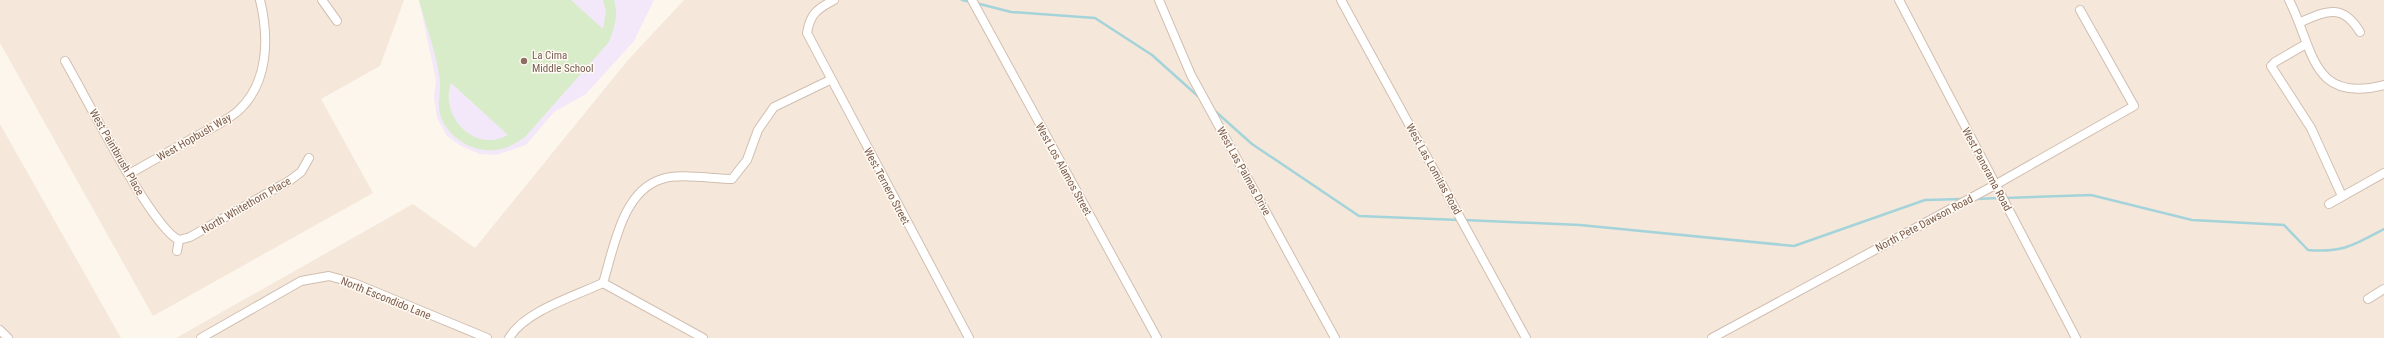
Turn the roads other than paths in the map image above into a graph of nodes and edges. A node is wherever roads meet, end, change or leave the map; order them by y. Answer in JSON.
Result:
{"nodes":[{"id":1,"x":260,"y":0,"type":"edge"},
{"id":2,"x":322,"y":0,"type":"edge"},
{"id":3,"x":834,"y":0,"type":"edge"},
{"id":4,"x":972,"y":0,"type":"edge"},
{"id":5,"x":1159,"y":0,"type":"edge"},
{"id":6,"x":1341,"y":0,"type":"edge"},
{"id":7,"x":1899,"y":0,"type":"edge"},
{"id":8,"x":2289,"y":0,"type":"edge"},
{"id":9,"x":2080,"y":10,"type":"dead end"},
{"id":10,"x":337,"y":21,"type":"dead end"},
{"id":11,"x":2301,"y":22,"type":"junction"},
{"id":12,"x":2360,"y":32,"type":"dead end"},
{"id":13,"x":2306,"y":44,"type":"junction"},
{"id":14,"x":66,"y":61,"type":"dead end"},
{"id":15,"x":830,"y":80,"type":"junction"},
{"id":16,"x":2384,"y":85,"type":"edge"},
{"id":17,"x":309,"y":158,"type":"dead end"},
{"id":18,"x":2384,"y":173,"type":"edge"},
{"id":19,"x":129,"y":174,"type":"junction"},
{"id":20,"x":1995,"y":185,"type":"junction"},
{"id":21,"x":2342,"y":196,"type":"junction"},
{"id":22,"x":2329,"y":204,"type":"dead end"},
{"id":23,"x":177,"y":239,"type":"junction"},
{"id":24,"x":177,"y":251,"type":"dead end"},
{"id":25,"x":603,"y":283,"type":"junction"},
{"id":26,"x":2384,"y":289,"type":"edge"},
{"id":27,"x":2368,"y":299,"type":"dead end"},
{"id":28,"x":0,"y":330,"type":"edge"},
{"id":29,"x":1716,"y":337,"type":"edge"},
{"id":30,"x":8,"y":338,"type":"edge"},
{"id":31,"x":201,"y":338,"type":"edge"},
{"id":32,"x":486,"y":338,"type":"edge"},
{"id":33,"x":508,"y":338,"type":"edge"},
{"id":34,"x":703,"y":338,"type":"edge"},
{"id":35,"x":969,"y":338,"type":"edge"},
{"id":36,"x":1156,"y":338,"type":"edge"},
{"id":37,"x":1336,"y":338,"type":"edge"},
{"id":38,"x":1526,"y":338,"type":"edge"},
{"id":39,"x":2076,"y":338,"type":"edge"}],
"edges":[{"from":1,"to":19,"type":"street","name":"West Hopbush Way"},
{"from":2,"to":10,"type":"street"},
{"from":3,"to":15,"type":"street","name":"West Ternero Street"},
{"from":4,"to":36,"type":"street","name":"West Los Alamos Street"},
{"from":5,"to":37,"type":"street","name":"West Las Palmas Drive"},
{"from":6,"to":38,"type":"street","name":"West Las Lomitas Road"},
{"from":7,"to":20,"type":"street","name":"West Panorama Road"},
{"from":8,"to":11,"type":"street"},
{"from":9,"to":20,"type":"street","name":"North Pete Dawson Road"},
{"from":11,"to":12,"type":"street"},
{"from":11,"to":13,"type":"street"},
{"from":13,"to":16,"type":"street"},
{"from":13,"to":21,"type":"street"},
{"from":14,"to":19,"type":"street","name":"West Paintbrush Place"},
{"from":15,"to":25,"type":"street"},
{"from":15,"to":35,"type":"street","name":"West Ternero Street"},
{"from":17,"to":23,"type":"street","name":"North Whitethorn Place"},
{"from":18,"to":21,"type":"street"},
{"from":19,"to":23,"type":"street","name":"West Paintbrush Place"},
{"from":20,"to":29,"type":"street","name":"North Pete Dawson Road"},
{"from":20,"to":39,"type":"street","name":"West Panorama Road"},
{"from":21,"to":22,"type":"street"},
{"from":23,"to":24,"type":"street"},
{"from":25,"to":33,"type":"street"},
{"from":25,"to":34,"type":"street"},
{"from":26,"to":27,"type":"street"},
{"from":28,"to":30,"type":"street"},
{"from":31,"to":32,"type":"street","name":"North Escondido Lane"}]}
